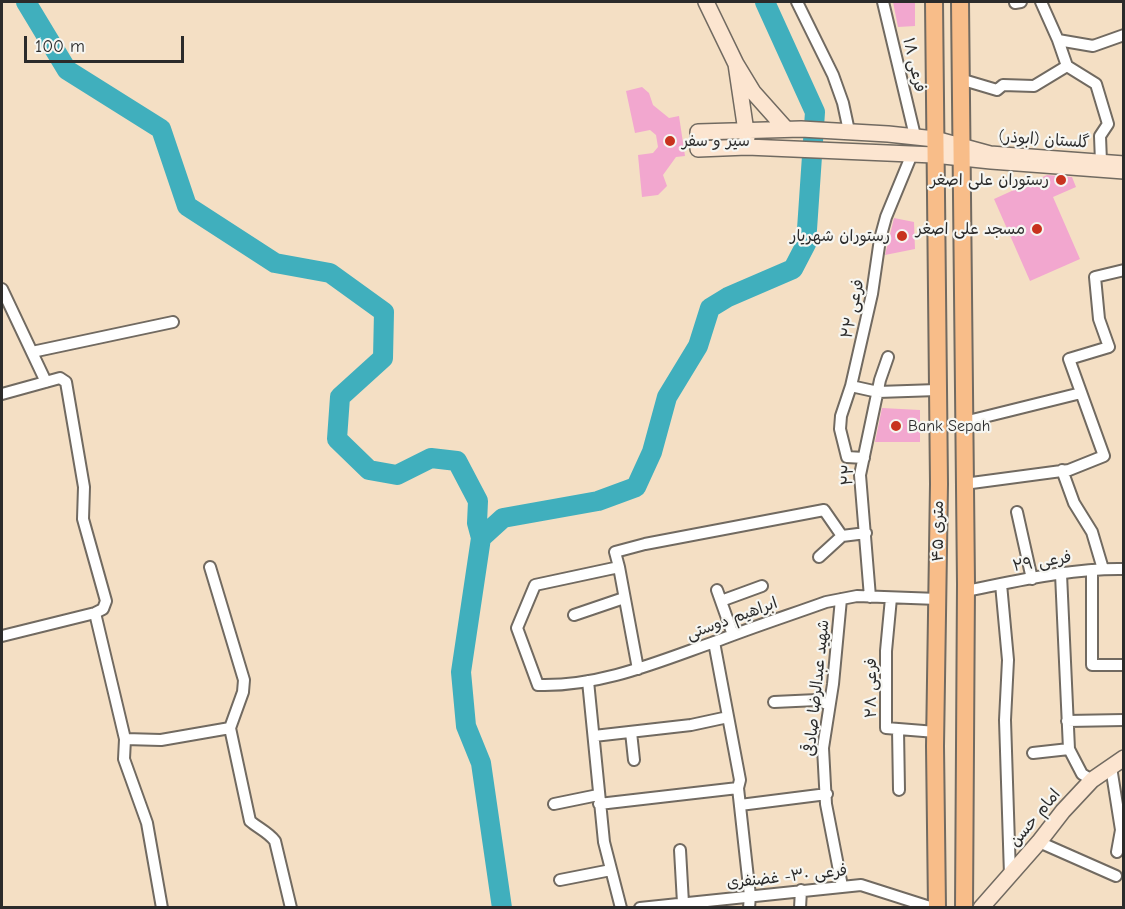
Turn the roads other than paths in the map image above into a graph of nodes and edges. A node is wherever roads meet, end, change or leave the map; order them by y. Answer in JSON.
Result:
{"nodes":[{"id":1,"x":706,"y":2,"type":"edge"},
{"id":2,"x":797,"y":2,"type":"edge"},
{"id":3,"x":883,"y":2,"type":"edge"},
{"id":4,"x":934,"y":2,"type":"edge"},
{"id":5,"x":960,"y":2,"type":"edge"},
{"id":6,"x":1055,"y":2,"type":"edge"},
{"id":7,"x":1042,"y":3,"type":"edge"},
{"id":8,"x":1124,"y":35,"type":"edge"},
{"id":9,"x":1059,"y":40,"type":"junction"},
{"id":10,"x":736,"y":64,"type":"junction"},
{"id":11,"x":1067,"y":66,"type":"junction"},
{"id":12,"x":960,"y":79,"type":"junction"},
{"id":13,"x":794,"y":129,"type":"junction"},
{"id":14,"x":747,"y":130,"type":"junction"},
{"id":15,"x":849,"y":131,"type":"junction"},
{"id":16,"x":915,"y":136,"type":"junction"},
{"id":17,"x":934,"y":146,"type":"junction"},
{"id":18,"x":747,"y":147,"type":"junction"},
{"id":19,"x":962,"y":152,"type":"junction"},
{"id":20,"x":912,"y":154,"type":"junction"},
{"id":21,"x":1124,"y":164,"type":"edge"},
{"id":22,"x":1101,"y":166,"type":"junction"},
{"id":23,"x":1124,"y":171,"type":"edge"},
{"id":24,"x":1124,"y":270,"type":"edge"},
{"id":25,"x":2,"y":289,"type":"edge"},
{"id":26,"x":173,"y":322,"type":"dead end"},
{"id":27,"x":32,"y":352,"type":"junction"},
{"id":28,"x":888,"y":357,"type":"dead end"},
{"id":29,"x":46,"y":382,"type":"junction"},
{"id":30,"x":850,"y":386,"type":"junction"},
{"id":31,"x":937,"y":390,"type":"junction"},
{"id":32,"x":878,"y":392,"type":"junction"},
{"id":33,"x":1080,"y":393,"type":"junction"},
{"id":34,"x":2,"y":394,"type":"edge"},
{"id":35,"x":964,"y":422,"type":"junction"},
{"id":36,"x":864,"y":458,"type":"junction"},
{"id":37,"x":1062,"y":470,"type":"junction"},
{"id":38,"x":939,"y":484,"type":"junction"},
{"id":39,"x":964,"y":484,"type":"junction"},
{"id":40,"x":1017,"y":512,"type":"dead end"},
{"id":41,"x":965,"y":519,"type":"junction"},
{"id":42,"x":938,"y":520,"type":"junction"},
{"id":43,"x":866,"y":533,"type":"junction"},
{"id":44,"x":842,"y":536,"type":"junction"},
{"id":45,"x":819,"y":557,"type":"dead end"},
{"id":46,"x":210,"y":567,"type":"dead end"},
{"id":47,"x":619,"y":567,"type":"junction"},
{"id":48,"x":1098,"y":569,"type":"junction"},
{"id":49,"x":1124,"y":569,"type":"edge"},
{"id":50,"x":1061,"y":574,"type":"junction"},
{"id":51,"x":1032,"y":579,"type":"junction"},
{"id":52,"x":1001,"y":584,"type":"junction"},
{"id":53,"x":762,"y":586,"type":"dead end"},
{"id":54,"x":717,"y":590,"type":"dead end"},
{"id":55,"x":966,"y":591,"type":"junction"},
{"id":56,"x":870,"y":597,"type":"junction"},
{"id":57,"x":624,"y":598,"type":"junction"},
{"id":58,"x":891,"y":598,"type":"junction"},
{"id":59,"x":841,"y":599,"type":"junction"},
{"id":60,"x":938,"y":599,"type":"junction"},
{"id":61,"x":721,"y":601,"type":"junction"},
{"id":62,"x":95,"y":613,"type":"junction"},
{"id":63,"x":574,"y":615,"type":"dead end"},
{"id":64,"x":733,"y":635,"type":"junction"},
{"id":65,"x":2,"y":636,"type":"edge"},
{"id":66,"x":714,"y":642,"type":"junction"},
{"id":67,"x":1124,"y":665,"type":"edge"},
{"id":68,"x":638,"y":669,"type":"junction"},
{"id":69,"x":588,"y":681,"type":"junction"},
{"id":70,"x":774,"y":702,"type":"dead end"},
{"id":71,"x":829,"y":705,"type":"junction"},
{"id":72,"x":728,"y":717,"type":"junction"},
{"id":73,"x":1124,"y":720,"type":"edge"},
{"id":74,"x":1067,"y":722,"type":"junction"},
{"id":75,"x":230,"y":728,"type":"junction"},
{"id":76,"x":898,"y":729,"type":"junction"},
{"id":77,"x":631,"y":732,"type":"junction"},
{"id":78,"x":936,"y":732,"type":"junction"},
{"id":79,"x":594,"y":736,"type":"junction"},
{"id":80,"x":125,"y":740,"type":"junction"},
{"id":81,"x":1069,"y":748,"type":"junction"},
{"id":82,"x":1033,"y":753,"type":"dead end"},
{"id":83,"x":633,"y":760,"type":"dead end"},
{"id":84,"x":1117,"y":763,"type":"edge"},
{"id":85,"x":1092,"y":780,"type":"junction"},
{"id":86,"x":738,"y":788,"type":"junction"},
{"id":87,"x":899,"y":790,"type":"dead end"},
{"id":88,"x":827,"y":794,"type":"junction"},
{"id":89,"x":599,"y":800,"type":"junction"},
{"id":90,"x":554,"y":804,"type":"dead end"},
{"id":91,"x":740,"y":805,"type":"junction"},
{"id":92,"x":1039,"y":842,"type":"junction"},
{"id":93,"x":680,"y":850,"type":"dead end"},
{"id":94,"x":1117,"y":852,"type":"dead end"},
{"id":95,"x":610,"y":870,"type":"junction"},
{"id":96,"x":1010,"y":875,"type":"junction"},
{"id":97,"x":1116,"y":876,"type":"dead end"},
{"id":98,"x":560,"y":880,"type":"dead end"},
{"id":99,"x":842,"y":886,"type":"junction"},
{"id":100,"x":801,"y":890,"type":"junction"},
{"id":101,"x":750,"y":896,"type":"junction"},
{"id":102,"x":683,"y":903,"type":"junction"},
{"id":103,"x":985,"y":907,"type":"edge"},
{"id":104,"x":162,"y":908,"type":"edge"},
{"id":105,"x":291,"y":908,"type":"edge"},
{"id":106,"x":621,"y":908,"type":"edge"},
{"id":107,"x":640,"y":908,"type":"edge"},
{"id":108,"x":749,"y":908,"type":"edge"},
{"id":109,"x":800,"y":908,"type":"edge"},
{"id":110,"x":935,"y":908,"type":"edge"},
{"id":111,"x":964,"y":908,"type":"edge"}],
"edges":[{"from":1,"to":10,"type":"street"},
{"from":2,"to":15,"type":"street"},
{"from":3,"to":16,"type":"street","name":"فرعی ۱۸"},
{"from":4,"to":17,"type":"main road","name":"۴۵ متری"},
{"from":5,"to":12,"type":"main road","name":"۴۵ متری"},
{"from":6,"to":7,"type":"street"},
{"from":7,"to":9,"type":"street"},
{"from":8,"to":9,"type":"street"},
{"from":9,"to":11,"type":"street"},
{"from":10,"to":13,"type":"street"},
{"from":10,"to":14,"type":"street"},
{"from":11,"to":12,"type":"street"},
{"from":11,"to":22,"type":"street"},
{"from":12,"to":19,"type":"main road","name":"۴۵ متری"},
{"from":13,"to":14,"type":"street"},
{"from":13,"to":15,"type":"street"},
{"from":14,"to":18,"type":"street"},
{"from":14,"to":18,"type":"street"},
{"from":15,"to":16,"type":"street"},
{"from":16,"to":17,"type":"street"},
{"from":17,"to":19,"type":"street","name":"گلستان (ابوذر)"},
{"from":17,"to":20,"type":"street"},
{"from":17,"to":31,"type":"main road","name":"۴۵ متری"},
{"from":18,"to":20,"type":"street"},
{"from":19,"to":22,"type":"street","name":"گلستان (ابوذر)"},
{"from":19,"to":35,"type":"main road","name":"۴۵ متری"},
{"from":20,"to":30,"type":"street","name":"فرعی ۲۲"},
{"from":21,"to":22,"type":"street","name":"گلستان (ابوذر)"},
{"from":22,"to":23,"type":"street","name":"گلستان (ابوذر)"},
{"from":24,"to":33,"type":"street"},
{"from":25,"to":27,"type":"street"},
{"from":26,"to":27,"type":"street"},
{"from":27,"to":29,"type":"street"},
{"from":28,"to":32,"type":"street","name":"۲۲"},
{"from":29,"to":34,"type":"street"},
{"from":29,"to":62,"type":"street"},
{"from":30,"to":32,"type":"street"},
{"from":30,"to":36,"type":"street","name":"فرعی ۲۲"},
{"from":31,"to":32,"type":"street"},
{"from":31,"to":38,"type":"main road","name":"۴۵ متری"},
{"from":32,"to":36,"type":"street","name":"۲۲"},
{"from":33,"to":35,"type":"street"},
{"from":33,"to":37,"type":"street"},
{"from":35,"to":39,"type":"main road","name":"۴۵ متری"},
{"from":36,"to":43,"type":"street","name":"۲۲"},
{"from":37,"to":39,"type":"street"},
{"from":37,"to":48,"type":"street"},
{"from":38,"to":39,"type":"main road"},
{"from":38,"to":42,"type":"main road","name":"۴۵ متری"},
{"from":39,"to":41,"type":"main road","name":"۴۵ متری"},
{"from":40,"to":51,"type":"street"},
{"from":41,"to":42,"type":"main road"},
{"from":41,"to":55,"type":"main road","name":"۴۵ متری"},
{"from":42,"to":60,"type":"main road","name":"۴۵ متری"},
{"from":43,"to":44,"type":"street"},
{"from":43,"to":56,"type":"street","name":"۲۲"},
{"from":44,"to":45,"type":"street"},
{"from":44,"to":47,"type":"street"},
{"from":46,"to":75,"type":"street"},
{"from":47,"to":57,"type":"street"},
{"from":47,"to":69,"type":"street","name":"ابراهیم دوستی"},
{"from":48,"to":49,"type":"street","name":"فرعی ۲۹"},
{"from":48,"to":50,"type":"street","name":"فرعی ۲۹"},
{"from":48,"to":67,"type":"street"},
{"from":50,"to":51,"type":"street","name":"فرعی ۲۹"},
{"from":50,"to":74,"type":"street"},
{"from":51,"to":52,"type":"street","name":"فرعی ۲۹"},
{"from":52,"to":55,"type":"street","name":"فرعی ۲۹"},
{"from":52,"to":96,"type":"street"},
{"from":53,"to":61,"type":"street"},
{"from":54,"to":61,"type":"street"},
{"from":55,"to":111,"type":"main road","name":"۴۵ متری"},
{"from":56,"to":58,"type":"street","name":"ابراهیم دوستی"},
{"from":56,"to":59,"type":"street","name":"ابراهیم دوستی"},
{"from":57,"to":63,"type":"street"},
{"from":57,"to":68,"type":"street"},
{"from":58,"to":60,"type":"street","name":"ابراهیم دوستی"},
{"from":58,"to":76,"type":"street","name":"فرعی ۲۸"},
{"from":59,"to":64,"type":"street","name":"ابراهیم دوستی"},
{"from":59,"to":71,"type":"street","name":"شهید عبدالرضا صادقی"},
{"from":60,"to":78,"type":"main road","name":"۴۵ متری"},
{"from":61,"to":64,"type":"street"},
{"from":62,"to":65,"type":"street"},
{"from":62,"to":80,"type":"street"},
{"from":64,"to":66,"type":"street","name":"ابراهیم دوستی"},
{"from":66,"to":68,"type":"street","name":"ابراهیم دوستی"},
{"from":66,"to":72,"type":"street"},
{"from":68,"to":69,"type":"street","name":"ابراهیم دوستی"},
{"from":69,"to":79,"type":"street"},
{"from":70,"to":71,"type":"street"},
{"from":71,"to":88,"type":"street","name":"شهید عبدالرضا صادقی"},
{"from":72,"to":77,"type":"street"},
{"from":72,"to":86,"type":"street"},
{"from":73,"to":74,"type":"street"},
{"from":74,"to":81,"type":"street"},
{"from":75,"to":80,"type":"street"},
{"from":75,"to":105,"type":"street"},
{"from":76,"to":78,"type":"street","name":"فرعی ۲۸"},
{"from":76,"to":87,"type":"street"},
{"from":77,"to":79,"type":"street"},
{"from":77,"to":83,"type":"street"},
{"from":78,"to":110,"type":"main road","name":"۴۵ متری"},
{"from":79,"to":89,"type":"street"},
{"from":80,"to":104,"type":"street"},
{"from":81,"to":82,"type":"street"},
{"from":81,"to":85,"type":"street"},
{"from":84,"to":85,"type":"street","name":"امام حسن"},
{"from":84,"to":94,"type":"street"},
{"from":85,"to":92,"type":"street","name":"امام حسن"},
{"from":86,"to":89,"type":"street"},
{"from":86,"to":91,"type":"street"},
{"from":88,"to":91,"type":"street"},
{"from":88,"to":99,"type":"street","name":"شهید عبدالرضا صادقی"},
{"from":89,"to":90,"type":"street"},
{"from":89,"to":95,"type":"street"},
{"from":91,"to":101,"type":"street"},
{"from":92,"to":96,"type":"street","name":"امام حسن"},
{"from":92,"to":97,"type":"street"},
{"from":93,"to":102,"type":"street"},
{"from":95,"to":98,"type":"street"},
{"from":95,"to":106,"type":"street"},
{"from":96,"to":103,"type":"street","name":"امام حسن"},
{"from":99,"to":100,"type":"street","name":"فرعی ۳۰- غضنفری"},
{"from":99,"to":110,"type":"street","name":"فرعی ۳۰- غضنفری"},
{"from":100,"to":101,"type":"street","name":"فرعی ۳۰- غضنفری"},
{"from":100,"to":109,"type":"street"},
{"from":101,"to":102,"type":"street","name":"فرعی ۳۰- غضنفری"},
{"from":101,"to":108,"type":"street"},
{"from":102,"to":107,"type":"street","name":"فرعی ۳۰- غضنفری"}]}
